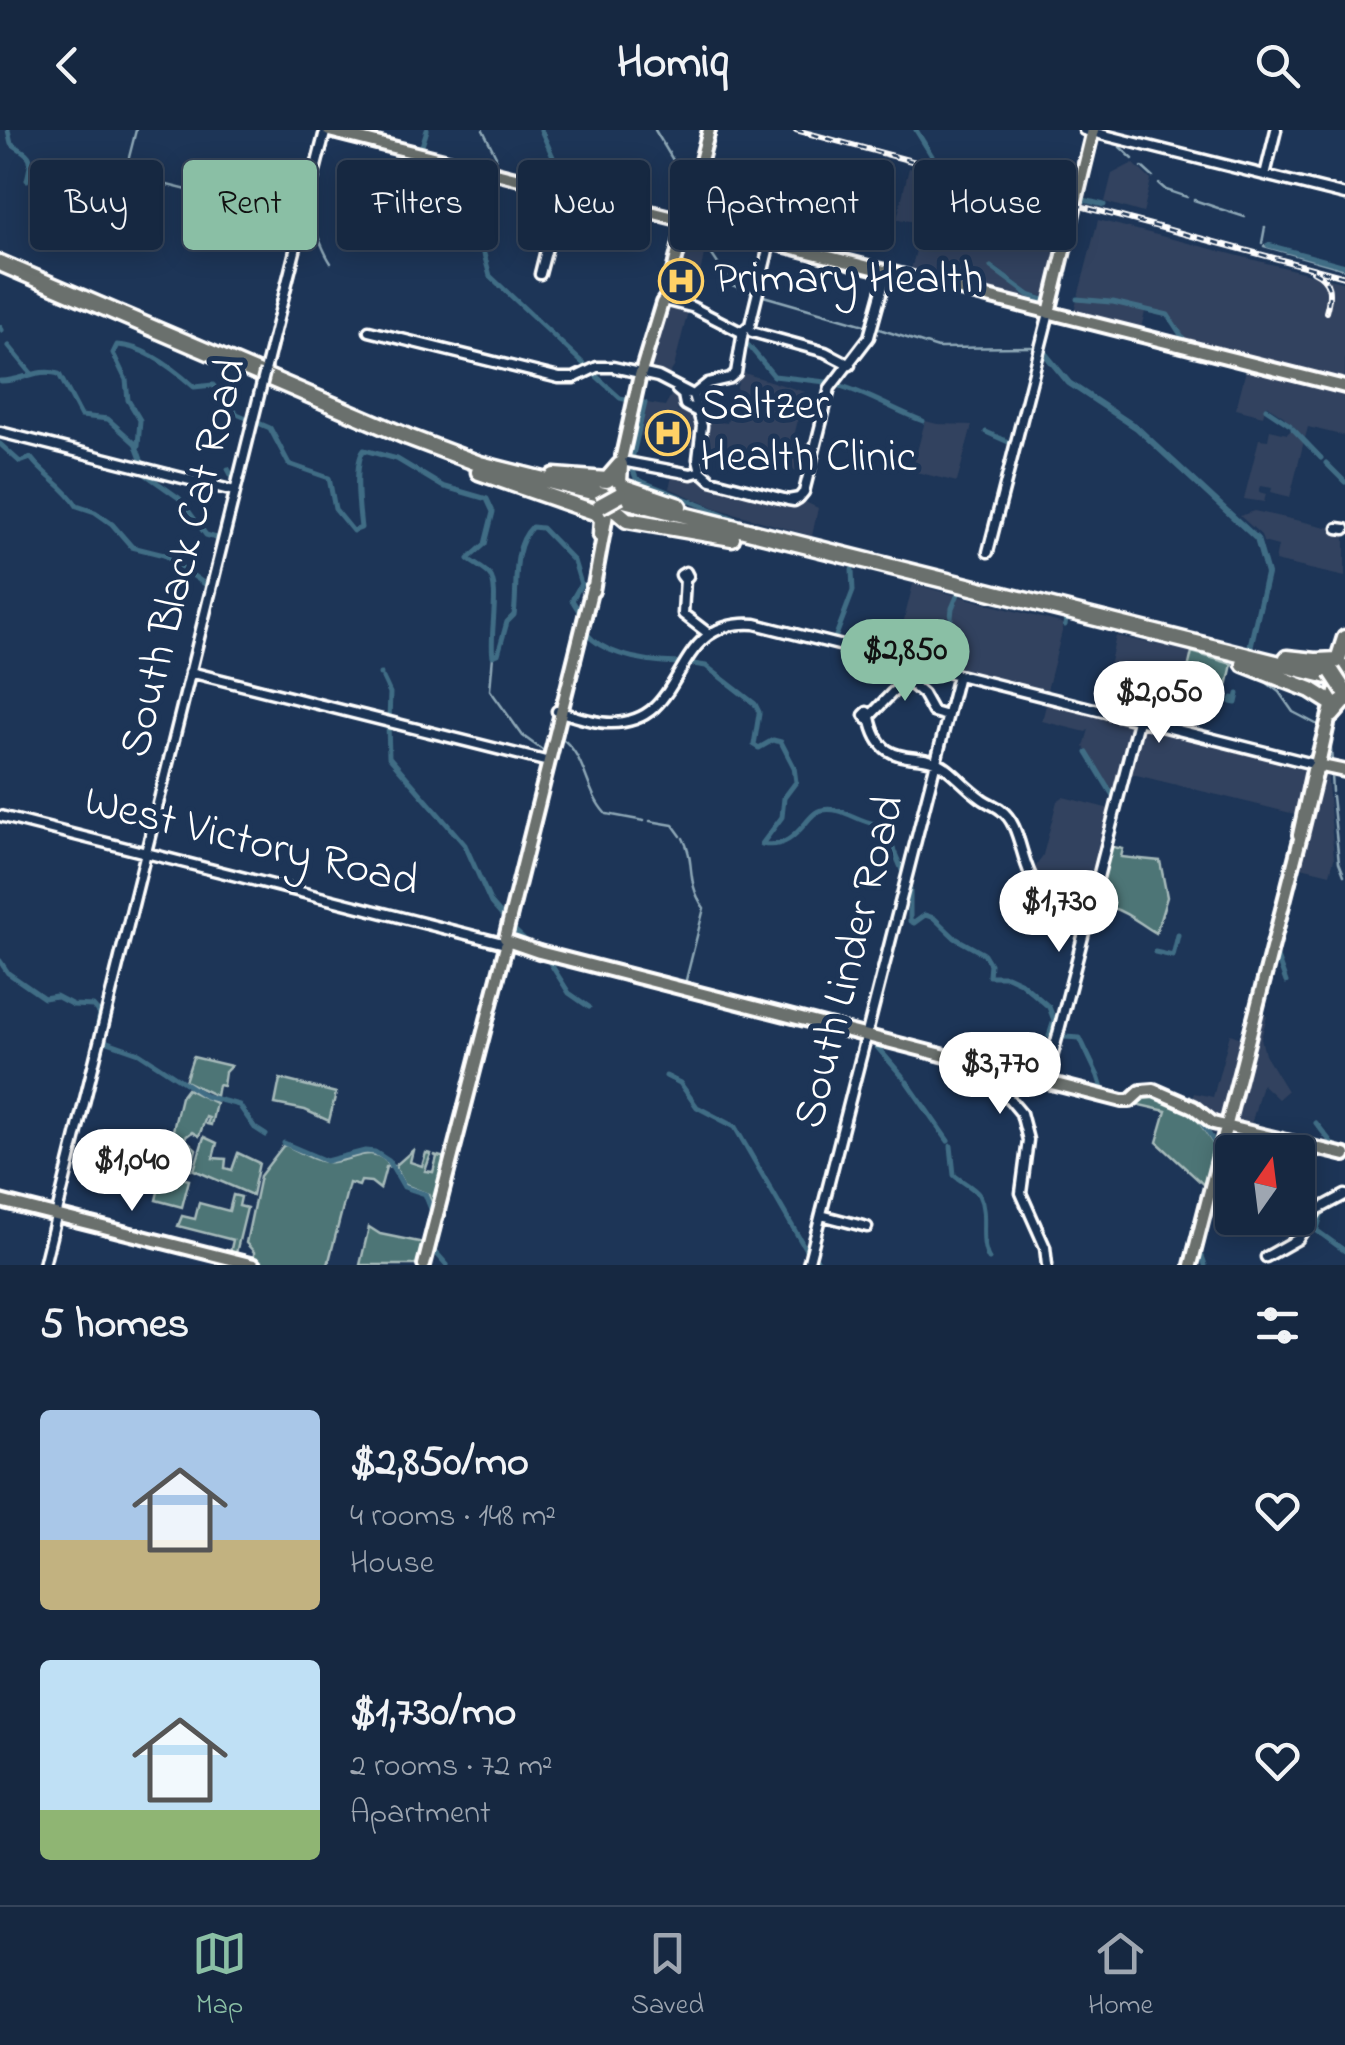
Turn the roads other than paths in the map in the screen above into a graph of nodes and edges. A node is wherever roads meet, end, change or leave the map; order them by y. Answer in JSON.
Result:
{"nodes":[{"id":1,"x":709,"y":130,"type":"edge"},
{"id":2,"x":1276,"y":130,"type":"edge"},
{"id":3,"x":326,"y":131,"type":"edge"},
{"id":4,"x":1090,"y":131,"type":"edge"},
{"id":5,"x":701,"y":160,"type":"edge"},
{"id":6,"x":1265,"y":175,"type":"junction"},
{"id":7,"x":518,"y":183,"type":"edge"},
{"id":8,"x":1345,"y":195,"type":"edge"},
{"id":9,"x":546,"y":250,"type":"edge"},
{"id":10,"x":678,"y":250,"type":"edge"},
{"id":11,"x":768,"y":250,"type":"edge"},
{"id":12,"x":801,"y":250,"type":"edge"},
{"id":13,"x":0,"y":267,"type":"edge"},
{"id":14,"x":887,"y":272,"type":"junction"},
{"id":15,"x":540,"y":277,"type":"dead end"},
{"id":16,"x":664,"y":300,"type":"junction"},
{"id":17,"x":1048,"y":313,"type":"junction"},
{"id":18,"x":369,"y":331,"type":"dead end"},
{"id":19,"x":747,"y":332,"type":"junction"},
{"id":20,"x":848,"y":364,"type":"junction"},
{"id":21,"x":644,"y":373,"type":"junction"},
{"id":22,"x":1345,"y":387,"type":"edge"},
{"id":23,"x":691,"y":400,"type":"junction"},
{"id":24,"x":339,"y":408,"type":"junction"},
{"id":25,"x":0,"y":432,"type":"edge"},
{"id":26,"x":451,"y":460,"type":"junction"},
{"id":27,"x":623,"y":461,"type":"junction"},
{"id":28,"x":701,"y":471,"type":"junction"},
{"id":29,"x":589,"y":480,"type":"junction"},
{"id":30,"x":234,"y":490,"type":"junction"},
{"id":31,"x":642,"y":494,"type":"junction"},
{"id":32,"x":610,"y":500,"type":"junction"},
{"id":33,"x":578,"y":507,"type":"junction"},
{"id":34,"x":633,"y":521,"type":"junction"},
{"id":35,"x":760,"y":535,"type":"junction"},
{"id":36,"x":600,"y":541,"type":"junction"},
{"id":37,"x":988,"y":552,"type":"dead end"},
{"id":38,"x":882,"y":570,"type":"junction"},
{"id":39,"x":684,"y":578,"type":"dead end"},
{"id":40,"x":708,"y":634,"type":"junction"},
{"id":41,"x":1345,"y":638,"type":"edge"},
{"id":42,"x":1196,"y":646,"type":"junction"},
{"id":43,"x":1345,"y":649,"type":"edge"},
{"id":44,"x":1315,"y":661,"type":"junction"},
{"id":45,"x":910,"y":662,"type":"junction"},
{"id":46,"x":190,"y":672,"type":"junction"},
{"id":47,"x":958,"y":675,"type":"junction"},
{"id":48,"x":909,"y":682,"type":"junction"},
{"id":49,"x":1339,"y":687,"type":"edge"},
{"id":50,"x":560,"y":712,"type":"junction"},
{"id":51,"x":947,"y":716,"type":"junction"},
{"id":52,"x":1138,"y":721,"type":"junction"},
{"id":53,"x":549,"y":762,"type":"junction"},
{"id":54,"x":936,"y":765,"type":"junction"},
{"id":55,"x":1317,"y":765,"type":"junction"},
{"id":56,"x":1345,"y":771,"type":"edge"},
{"id":57,"x":0,"y":816,"type":"edge"},
{"id":58,"x":145,"y":852,"type":"junction"},
{"id":59,"x":1087,"y":914,"type":"junction"},
{"id":60,"x":505,"y":942,"type":"junction"},
{"id":61,"x":866,"y":1036,"type":"junction"},
{"id":62,"x":1009,"y":1072,"type":"junction"},
{"id":63,"x":1046,"y":1081,"type":"junction"},
{"id":64,"x":1226,"y":1126,"type":"junction"},
{"id":65,"x":1345,"y":1155,"type":"edge"},
{"id":66,"x":1345,"y":1197,"type":"edge"},
{"id":67,"x":0,"y":1201,"type":"edge"},
{"id":68,"x":56,"y":1215,"type":"junction"},
{"id":69,"x":820,"y":1215,"type":"junction"},
{"id":70,"x":867,"y":1227,"type":"dead end"},
{"id":71,"x":1263,"y":1261,"type":"edge"},
{"id":72,"x":44,"y":1265,"type":"edge"},
{"id":73,"x":254,"y":1265,"type":"edge"},
{"id":74,"x":424,"y":1265,"type":"edge"},
{"id":75,"x":808,"y":1265,"type":"edge"},
{"id":76,"x":1047,"y":1265,"type":"edge"},
{"id":77,"x":1191,"y":1265,"type":"edge"}],
"edges":[{"from":1,"to":5,"type":"main road"},
{"from":2,"to":6,"type":"street"},
{"from":3,"to":7,"type":"main road"},
{"from":3,"to":30,"type":"street","name":"South Black Cat Road","bridge":true},
{"from":4,"to":6,"type":"street"},
{"from":4,"to":17,"type":"main road"},
{"from":6,"to":8,"type":"street"},
{"from":9,"to":15,"type":"street"},
{"from":10,"to":16,"type":"main road"},
{"from":11,"to":19,"type":"street"},
{"from":12,"to":14,"type":"main road"},
{"from":13,"to":24,"type":"highway"},
{"from":13,"to":26,"type":"highway"},
{"from":14,"to":17,"type":"main road"},
{"from":14,"to":20,"type":"street"},
{"from":16,"to":19,"type":"street"},
{"from":16,"to":21,"type":"main road"},
{"from":17,"to":22,"type":"main road"},
{"from":17,"to":37,"type":"street"},
{"from":18,"to":21,"type":"street"},
{"from":19,"to":20,"type":"street"},
{"from":19,"to":23,"type":"street"},
{"from":20,"to":28,"type":"street"},
{"from":21,"to":23,"type":"street"},
{"from":21,"to":27,"type":"main road"},
{"from":23,"to":28,"type":"street"},
{"from":24,"to":29,"type":"highway"},
{"from":24,"to":35,"type":"highway"},
{"from":25,"to":30,"type":"street"},
{"from":26,"to":33,"type":"highway"},
{"from":26,"to":38,"type":"highway"},
{"from":27,"to":28,"type":"street"},
{"from":27,"to":29,"type":"highway"},
{"from":27,"to":31,"type":"highway"},
{"from":27,"to":32,"type":"main road"},
{"from":29,"to":32,"type":"highway"},
{"from":30,"to":46,"type":"street","name":"South Black Cat Road"},
{"from":31,"to":32,"type":"highway"},
{"from":31,"to":35,"type":"highway"},
{"from":32,"to":33,"type":"highway"},
{"from":32,"to":34,"type":"highway"},
{"from":32,"to":36,"type":"main road"},
{"from":33,"to":36,"type":"highway"},
{"from":34,"to":36,"type":"highway"},
{"from":34,"to":38,"type":"highway"},
{"from":35,"to":42,"type":"highway"},
{"from":36,"to":50,"type":"main road"},
{"from":38,"to":42,"type":"highway"},
{"from":39,"to":40,"type":"street"},
{"from":40,"to":45,"type":"street"},
{"from":40,"to":50,"type":"street"},
{"from":41,"to":44,"type":"highway"},
{"from":42,"to":44,"type":"highway"},
{"from":42,"to":49,"type":"highway"},
{"from":42,"to":49,"type":"highway"},
{"from":43,"to":49,"type":"main road"},
{"from":44,"to":49,"type":"highway"},
{"from":45,"to":47,"type":"street"},
{"from":45,"to":48,"type":"street"},
{"from":46,"to":53,"type":"street"},
{"from":46,"to":58,"type":"street","name":"South Black Cat Road"},
{"from":47,"to":51,"type":"street","name":"South Linder Road"},
{"from":47,"to":52,"type":"street"},
{"from":48,"to":51,"type":"street"},
{"from":48,"to":54,"type":"street"},
{"from":49,"to":55,"type":"main road"},
{"from":50,"to":53,"type":"main road"},
{"from":51,"to":54,"type":"street","name":"South Linder Road"},
{"from":52,"to":55,"type":"street"},
{"from":52,"to":59,"type":"street"},
{"from":53,"to":60,"type":"main road"},
{"from":54,"to":59,"type":"street"},
{"from":54,"to":61,"type":"street","name":"South Linder Road"},
{"from":55,"to":56,"type":"main road"},
{"from":55,"to":64,"type":"main road"},
{"from":57,"to":58,"type":"street","name":"West Victory Road"},
{"from":58,"to":60,"type":"street","name":"West Victory Road"},
{"from":58,"to":68,"type":"street","name":"South Black Cat Road"},
{"from":59,"to":63,"type":"street"},
{"from":60,"to":61,"type":"main road","name":"West Victory Road"},
{"from":60,"to":74,"type":"main road"},
{"from":61,"to":62,"type":"main road","name":"West Victory Road"},
{"from":61,"to":69,"type":"street","name":"South Linder Road"},
{"from":62,"to":63,"type":"main road","name":"West Victory Road"},
{"from":62,"to":76,"type":"street"},
{"from":63,"to":64,"type":"main road","name":"West Victory Road"},
{"from":64,"to":65,"type":"main road","name":"West Victory Road"},
{"from":64,"to":77,"type":"main road"},
{"from":66,"to":71,"type":"street"},
{"from":67,"to":68,"type":"main road"},
{"from":68,"to":72,"type":"street","name":"South Black Cat Road"},
{"from":68,"to":73,"type":"main road"},
{"from":69,"to":70,"type":"street"},
{"from":69,"to":75,"type":"street","name":"South Linder Road"}]}
